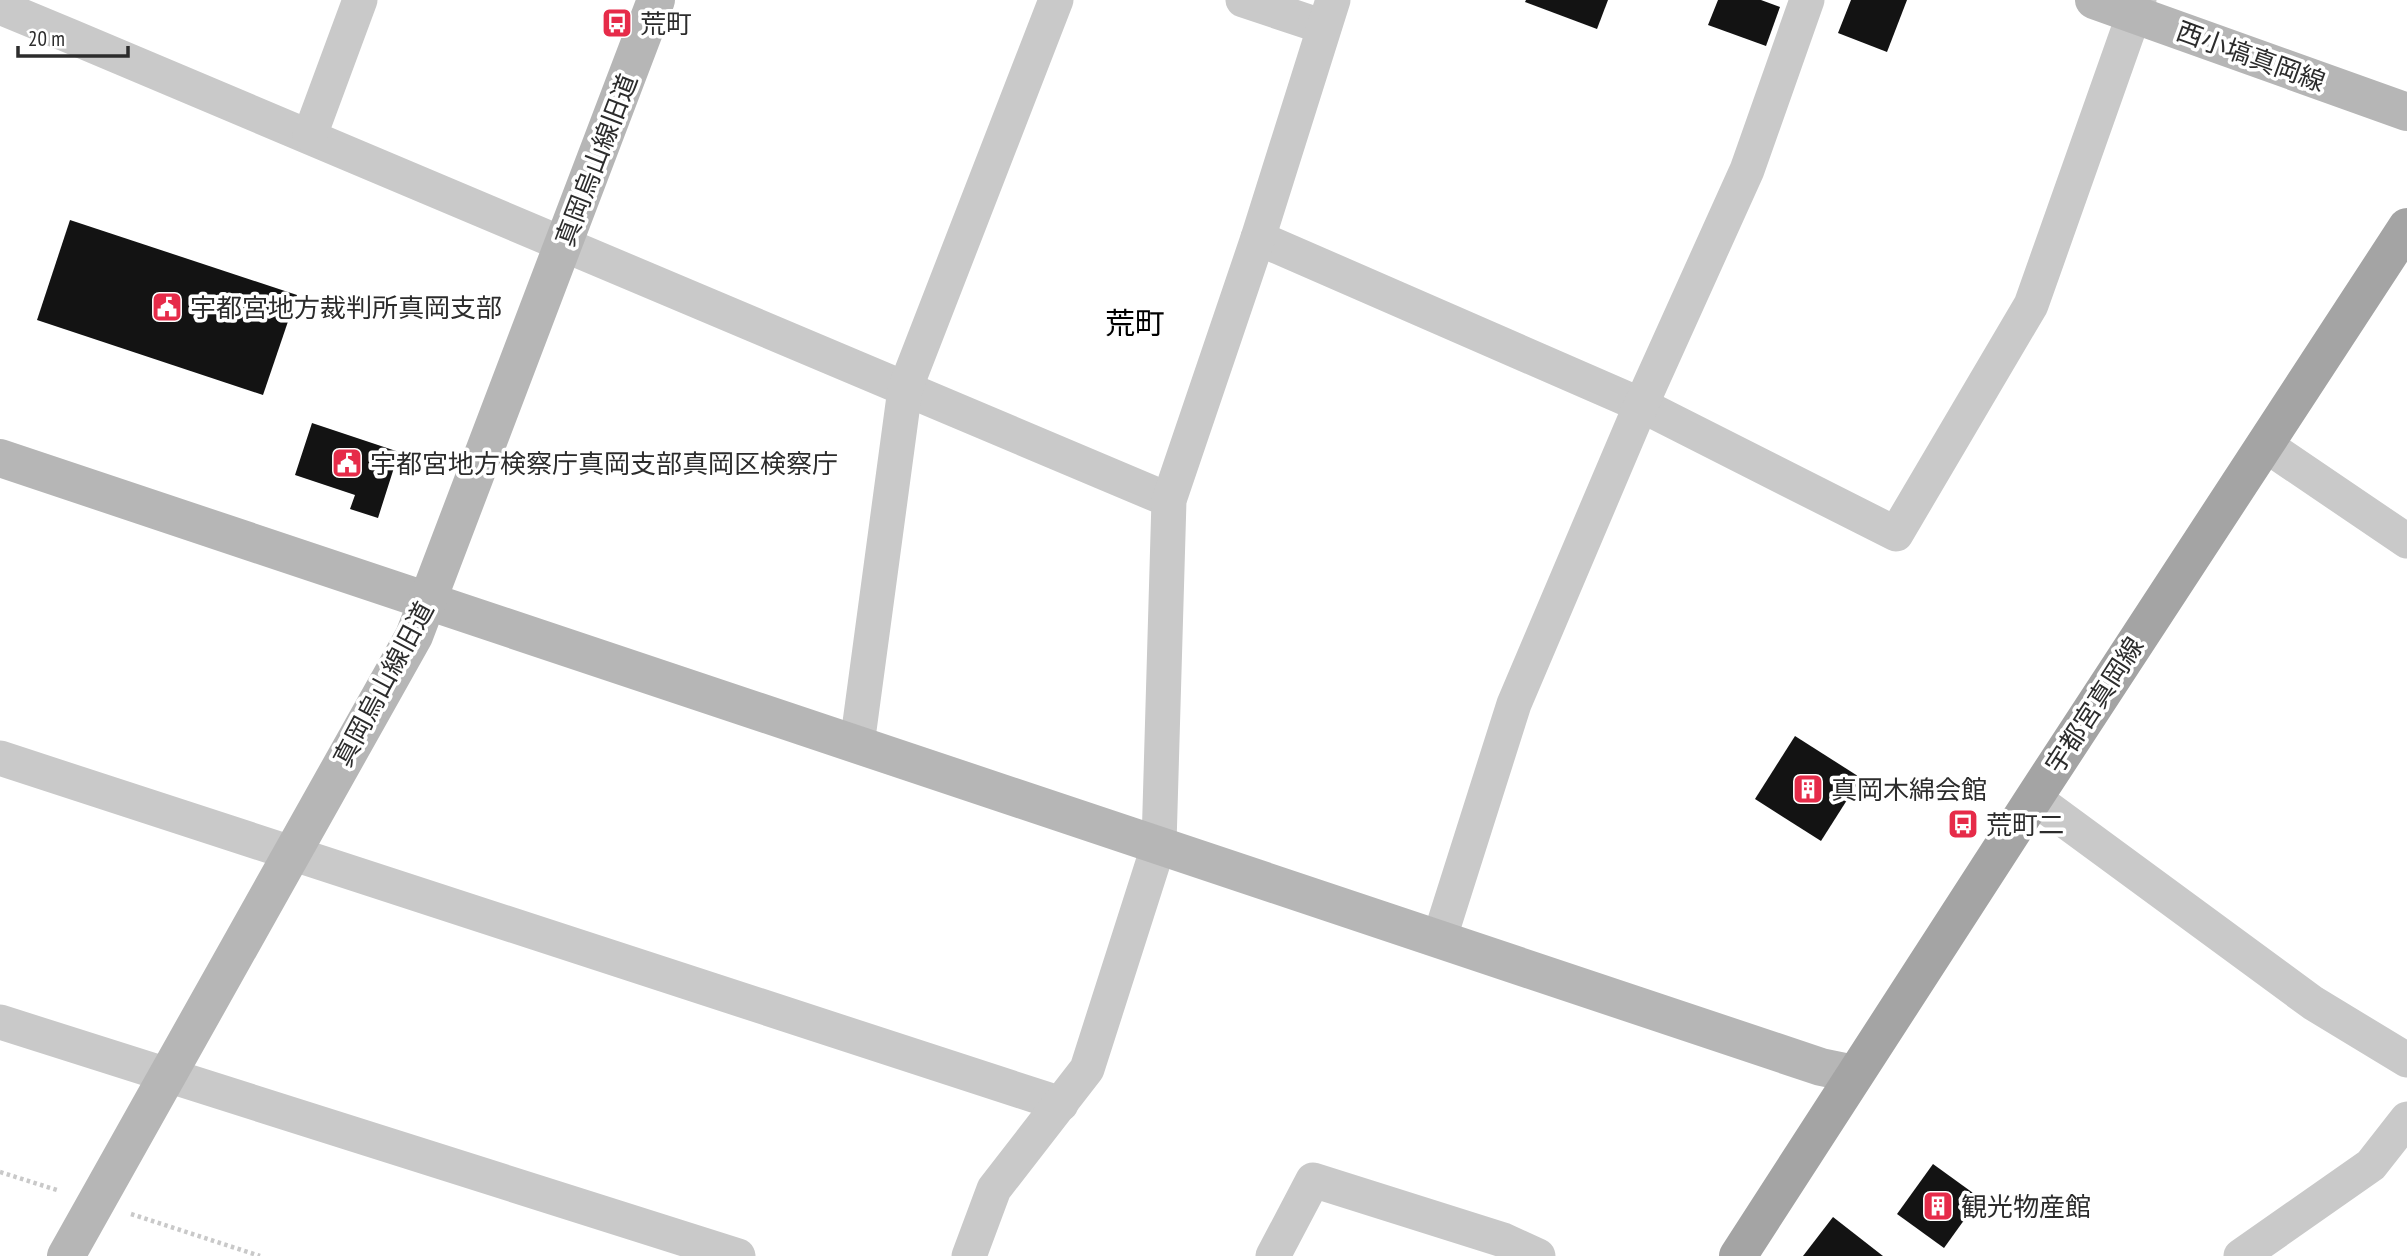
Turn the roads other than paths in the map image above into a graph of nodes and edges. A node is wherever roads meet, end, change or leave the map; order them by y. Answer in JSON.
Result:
{"nodes":[{"id":1,"x":360,"y":0,"type":"edge"},
{"id":2,"x":656,"y":0,"type":"edge"},
{"id":3,"x":1056,"y":0,"type":"edge"},
{"id":4,"x":1243,"y":0,"type":"edge"},
{"id":5,"x":1807,"y":0,"type":"edge"},
{"id":6,"x":2094,"y":0,"type":"edge"},
{"id":7,"x":0,"y":7,"type":"edge"},
{"id":8,"x":2137,"y":7,"type":"edge"},
{"id":9,"x":1329,"y":13,"type":"edge"},
{"id":10,"x":2407,"y":112,"type":"edge"},
{"id":11,"x":310,"y":135,"type":"junction"},
{"id":12,"x":2407,"y":227,"type":"edge"},
{"id":13,"x":1258,"y":238,"type":"junction"},
{"id":14,"x":564,"y":245,"type":"junction"},
{"id":15,"x":905,"y":388,"type":"junction"},
{"id":16,"x":1641,"y":405,"type":"junction"},
{"id":17,"x":2264,"y":444,"type":"junction"},
{"id":18,"x":0,"y":458,"type":"edge"},
{"id":19,"x":1169,"y":500,"type":"junction"},
{"id":20,"x":2407,"y":541,"type":"edge"},
{"id":21,"x":428,"y":599,"type":"junction"},
{"id":22,"x":858,"y":745,"type":"junction"},
{"id":23,"x":0,"y":758,"type":"edge"},
{"id":24,"x":2034,"y":798,"type":"junction"},
{"id":25,"x":1159,"y":844,"type":"junction"},
{"id":26,"x":292,"y":853,"type":"junction"},
{"id":27,"x":1439,"y":940,"type":"junction"},
{"id":28,"x":0,"y":1022,"type":"edge"},
{"id":29,"x":2407,"y":1060,"type":"edge"},
{"id":30,"x":1855,"y":1074,"type":"junction"},
{"id":31,"x":166,"y":1076,"type":"junction"},
{"id":32,"x":1061,"y":1104,"type":"junction"},
{"id":33,"x":2407,"y":1119,"type":"edge"},
{"id":34,"x":66,"y":1256,"type":"edge"},
{"id":35,"x":738,"y":1256,"type":"edge"},
{"id":36,"x":969,"y":1256,"type":"edge"},
{"id":37,"x":1273,"y":1256,"type":"edge"},
{"id":38,"x":1538,"y":1256,"type":"edge"},
{"id":39,"x":1738,"y":1256,"type":"edge"},
{"id":40,"x":2241,"y":1256,"type":"edge"}],
"edges":[{"from":1,"to":11,"type":"street"},
{"from":2,"to":14,"type":"street","name":"真岡烏山線旧道"},
{"from":3,"to":15,"type":"street"},
{"from":4,"to":9,"type":"street"},
{"from":5,"to":16,"type":"street"},
{"from":6,"to":8,"type":"street","name":"西小塙真岡線"},
{"from":7,"to":11,"type":"street"},
{"from":8,"to":10,"type":"street","name":"西小塙真岡線"},
{"from":8,"to":16,"type":"street"},
{"from":9,"to":13,"type":"street"},
{"from":11,"to":14,"type":"street"},
{"from":12,"to":17,"type":"main road","name":"宇都宮真岡線"},
{"from":13,"to":16,"type":"street"},
{"from":13,"to":19,"type":"street"},
{"from":14,"to":15,"type":"street"},
{"from":14,"to":21,"type":"street","name":"真岡烏山線旧道"},
{"from":15,"to":19,"type":"street"},
{"from":15,"to":22,"type":"street"},
{"from":16,"to":27,"type":"street"},
{"from":17,"to":20,"type":"street"},
{"from":17,"to":24,"type":"main road","name":"宇都宮真岡線"},
{"from":18,"to":21,"type":"street"},
{"from":19,"to":25,"type":"street"},
{"from":21,"to":22,"type":"street"},
{"from":21,"to":26,"type":"street","name":"真岡烏山線旧道"},
{"from":22,"to":25,"type":"street"},
{"from":23,"to":26,"type":"street"},
{"from":24,"to":29,"type":"street"},
{"from":24,"to":30,"type":"main road","name":"宇都宮真岡線"},
{"from":25,"to":27,"type":"street"},
{"from":25,"to":32,"type":"street"},
{"from":26,"to":31,"type":"street","name":"真岡烏山線旧道"},
{"from":26,"to":32,"type":"street"},
{"from":27,"to":30,"type":"street"},
{"from":28,"to":31,"type":"street"},
{"from":30,"to":39,"type":"main road","name":"宇都宮真岡線"},
{"from":31,"to":34,"type":"street","name":"真岡烏山線旧道"},
{"from":31,"to":35,"type":"street"},
{"from":32,"to":36,"type":"street"},
{"from":33,"to":40,"type":"street"},
{"from":37,"to":38,"type":"street"}]}
